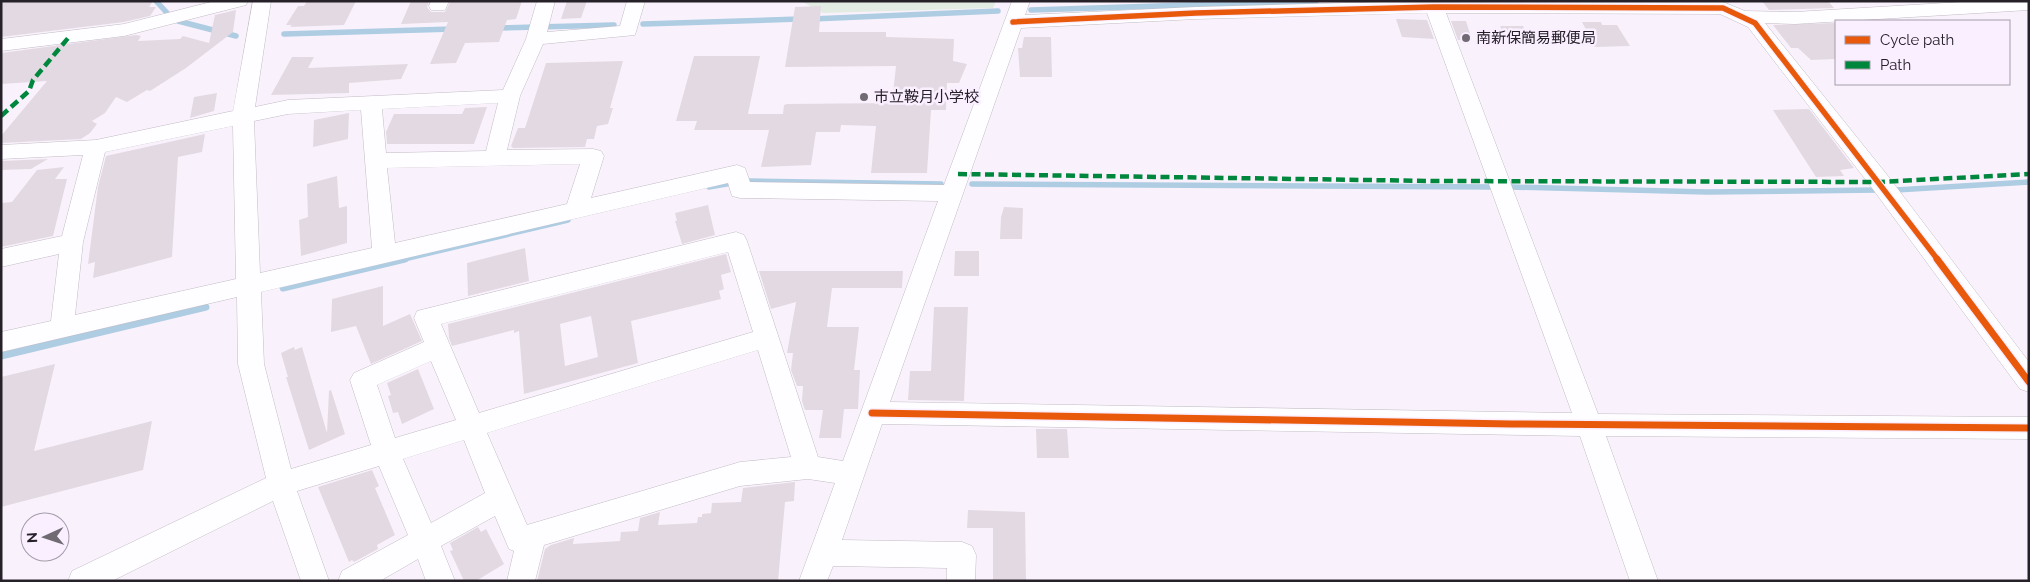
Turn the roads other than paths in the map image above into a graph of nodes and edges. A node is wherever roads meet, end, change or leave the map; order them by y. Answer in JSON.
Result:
{"nodes":[{"id":1,"x":239,"y":1,"type":"edge"},
{"id":2,"x":262,"y":1,"type":"edge"},
{"id":3,"x":546,"y":1,"type":"edge"},
{"id":4,"x":636,"y":1,"type":"edge"},
{"id":5,"x":1432,"y":4,"type":"edge"},
{"id":6,"x":2029,"y":4,"type":"edge"},
{"id":7,"x":1218,"y":7,"type":"edge"},
{"id":8,"x":1742,"y":9,"type":"edge"},
{"id":9,"x":1017,"y":12,"type":"edge"},
{"id":10,"x":538,"y":31,"type":"junction"},
{"id":11,"x":1,"y":45,"type":"edge"},
{"id":12,"x":510,"y":96,"type":"junction"},
{"id":13,"x":371,"y":103,"type":"junction"},
{"id":14,"x":243,"y":116,"type":"junction"},
{"id":15,"x":96,"y":147,"type":"junction"},
{"id":16,"x":1,"y":152,"type":"edge"},
{"id":17,"x":494,"y":158,"type":"junction"},
{"id":18,"x":376,"y":161,"type":"junction"},
{"id":19,"x":951,"y":193,"type":"junction"},
{"id":20,"x":576,"y":210,"type":"junction"},
{"id":21,"x":72,"y":242,"type":"junction"},
{"id":22,"x":384,"y":254,"type":"junction"},
{"id":23,"x":1,"y":258,"type":"edge"},
{"id":24,"x":248,"y":284,"type":"junction"},
{"id":25,"x":62,"y":327,"type":"junction"},
{"id":26,"x":766,"y":338,"type":"junction"},
{"id":27,"x":1,"y":342,"type":"edge"},
{"id":28,"x":438,"y":347,"type":"junction"},
{"id":29,"x":2029,"y":382,"type":"edge"},
{"id":30,"x":872,"y":413,"type":"junction"},
{"id":31,"x":1589,"y":424,"type":"junction"},
{"id":32,"x":471,"y":427,"type":"junction"},
{"id":33,"x":2029,"y":428,"type":"edge"},
{"id":34,"x":387,"y":452,"type":"junction"},
{"id":35,"x":808,"y":467,"type":"junction"},
{"id":36,"x":850,"y":474,"type":"junction"},
{"id":37,"x":281,"y":484,"type":"junction"},
{"id":38,"x":501,"y":498,"type":"junction"},
{"id":39,"x":532,"y":536,"type":"junction"},
{"id":40,"x":423,"y":541,"type":"junction"},
{"id":41,"x":823,"y":553,"type":"junction"},
{"id":42,"x":518,"y":578,"type":"edge"},
{"id":43,"x":82,"y":581,"type":"edge"},
{"id":44,"x":315,"y":581,"type":"edge"},
{"id":45,"x":352,"y":581,"type":"edge"},
{"id":46,"x":441,"y":581,"type":"edge"},
{"id":47,"x":813,"y":581,"type":"edge"},
{"id":48,"x":961,"y":581,"type":"edge"},
{"id":49,"x":1644,"y":581,"type":"edge"}],
"edges":[{"from":1,"to":11,"type":"street"},
{"from":2,"to":14,"type":"street"},
{"from":3,"to":10,"type":"street"},
{"from":4,"to":10,"type":"street"},
{"from":5,"to":7,"type":"street"},
{"from":5,"to":8,"type":"street"},
{"from":5,"to":31,"type":"street"},
{"from":6,"to":8,"type":"street"},
{"from":7,"to":9,"type":"street"},
{"from":8,"to":29,"type":"street"},
{"from":9,"to":19,"type":"street"},
{"from":10,"to":12,"type":"street"},
{"from":12,"to":13,"type":"street"},
{"from":12,"to":17,"type":"street"},
{"from":13,"to":14,"type":"street"},
{"from":13,"to":18,"type":"street"},
{"from":14,"to":15,"type":"street"},
{"from":14,"to":24,"type":"street"},
{"from":15,"to":16,"type":"street"},
{"from":15,"to":21,"type":"street"},
{"from":17,"to":18,"type":"street"},
{"from":17,"to":20,"type":"street"},
{"from":18,"to":22,"type":"street"},
{"from":19,"to":20,"type":"street"},
{"from":19,"to":30,"type":"street"},
{"from":20,"to":22,"type":"street"},
{"from":21,"to":23,"type":"street"},
{"from":21,"to":25,"type":"street"},
{"from":22,"to":24,"type":"street"},
{"from":24,"to":25,"type":"street"},
{"from":24,"to":37,"type":"street"},
{"from":25,"to":27,"type":"street"},
{"from":26,"to":28,"type":"street"},
{"from":26,"to":32,"type":"street"},
{"from":26,"to":35,"type":"street"},
{"from":28,"to":32,"type":"street"},
{"from":28,"to":34,"type":"street"},
{"from":30,"to":31,"type":"street"},
{"from":30,"to":36,"type":"street"},
{"from":31,"to":33,"type":"street"},
{"from":31,"to":49,"type":"street"},
{"from":32,"to":34,"type":"street"},
{"from":32,"to":38,"type":"street"},
{"from":34,"to":37,"type":"street"},
{"from":34,"to":40,"type":"street"},
{"from":35,"to":36,"type":"street"},
{"from":35,"to":39,"type":"street"},
{"from":36,"to":41,"type":"street"},
{"from":37,"to":43,"type":"street"},
{"from":37,"to":44,"type":"street"},
{"from":38,"to":39,"type":"street"},
{"from":38,"to":40,"type":"street"},
{"from":39,"to":42,"type":"street"},
{"from":40,"to":45,"type":"street"},
{"from":40,"to":46,"type":"street"},
{"from":41,"to":47,"type":"street"},
{"from":41,"to":48,"type":"street"}]}
